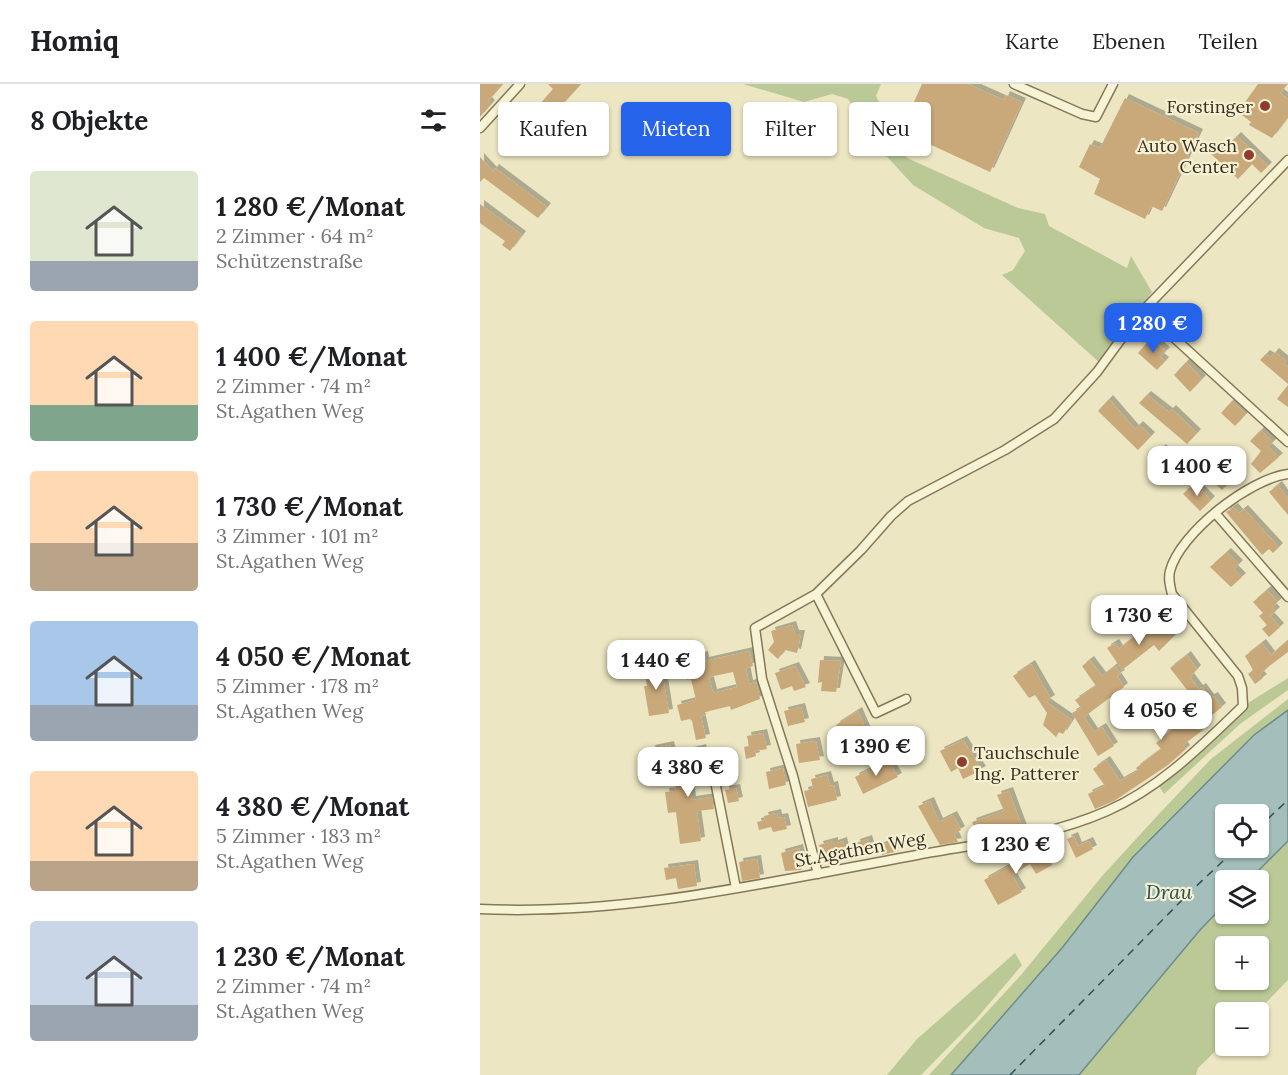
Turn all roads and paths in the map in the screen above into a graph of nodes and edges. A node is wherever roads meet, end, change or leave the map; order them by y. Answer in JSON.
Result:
{"nodes":[{"id":1,"x":520,"y":84,"type":"edge"},
{"id":2,"x":1014,"y":84,"type":"edge"},
{"id":3,"x":1113,"y":84,"type":"edge"},
{"id":4,"x":480,"y":128,"type":"edge"},
{"id":5,"x":1288,"y":160,"type":"edge"},
{"id":6,"x":1138,"y":316,"type":"junction"},
{"id":7,"x":1288,"y":442,"type":"edge"},
{"id":8,"x":1288,"y":474,"type":"edge"},
{"id":9,"x":1216,"y":514,"type":"junction"},
{"id":10,"x":816,"y":594,"type":"junction"},
{"id":11,"x":1288,"y":597,"type":"edge"},
{"id":12,"x":906,"y":699,"type":"dead end"},
{"id":13,"x":699,"y":778,"type":"dead end"},
{"id":14,"x":818,"y":874,"type":"junction"},
{"id":15,"x":736,"y":888,"type":"junction"},
{"id":16,"x":480,"y":909,"type":"edge"}],
"edges":[{"from":1,"to":4,"type":"street"},
{"from":2,"to":3,"type":"street"},
{"from":5,"to":6,"type":"street"},
{"from":6,"to":7,"type":"street"},
{"from":6,"to":10,"type":"street"},
{"from":8,"to":9,"type":"street","name":"St.Agathen Weg"},
{"from":9,"to":11,"type":"street"},
{"from":9,"to":14,"type":"street","name":"St.Agathen Weg"},
{"from":10,"to":12,"type":"street"},
{"from":10,"to":14,"type":"street"},
{"from":13,"to":15,"type":"street"},
{"from":14,"to":15,"type":"street","name":"St.Agathen Weg"},
{"from":15,"to":16,"type":"street","name":"St.Agathen Weg"}]}
